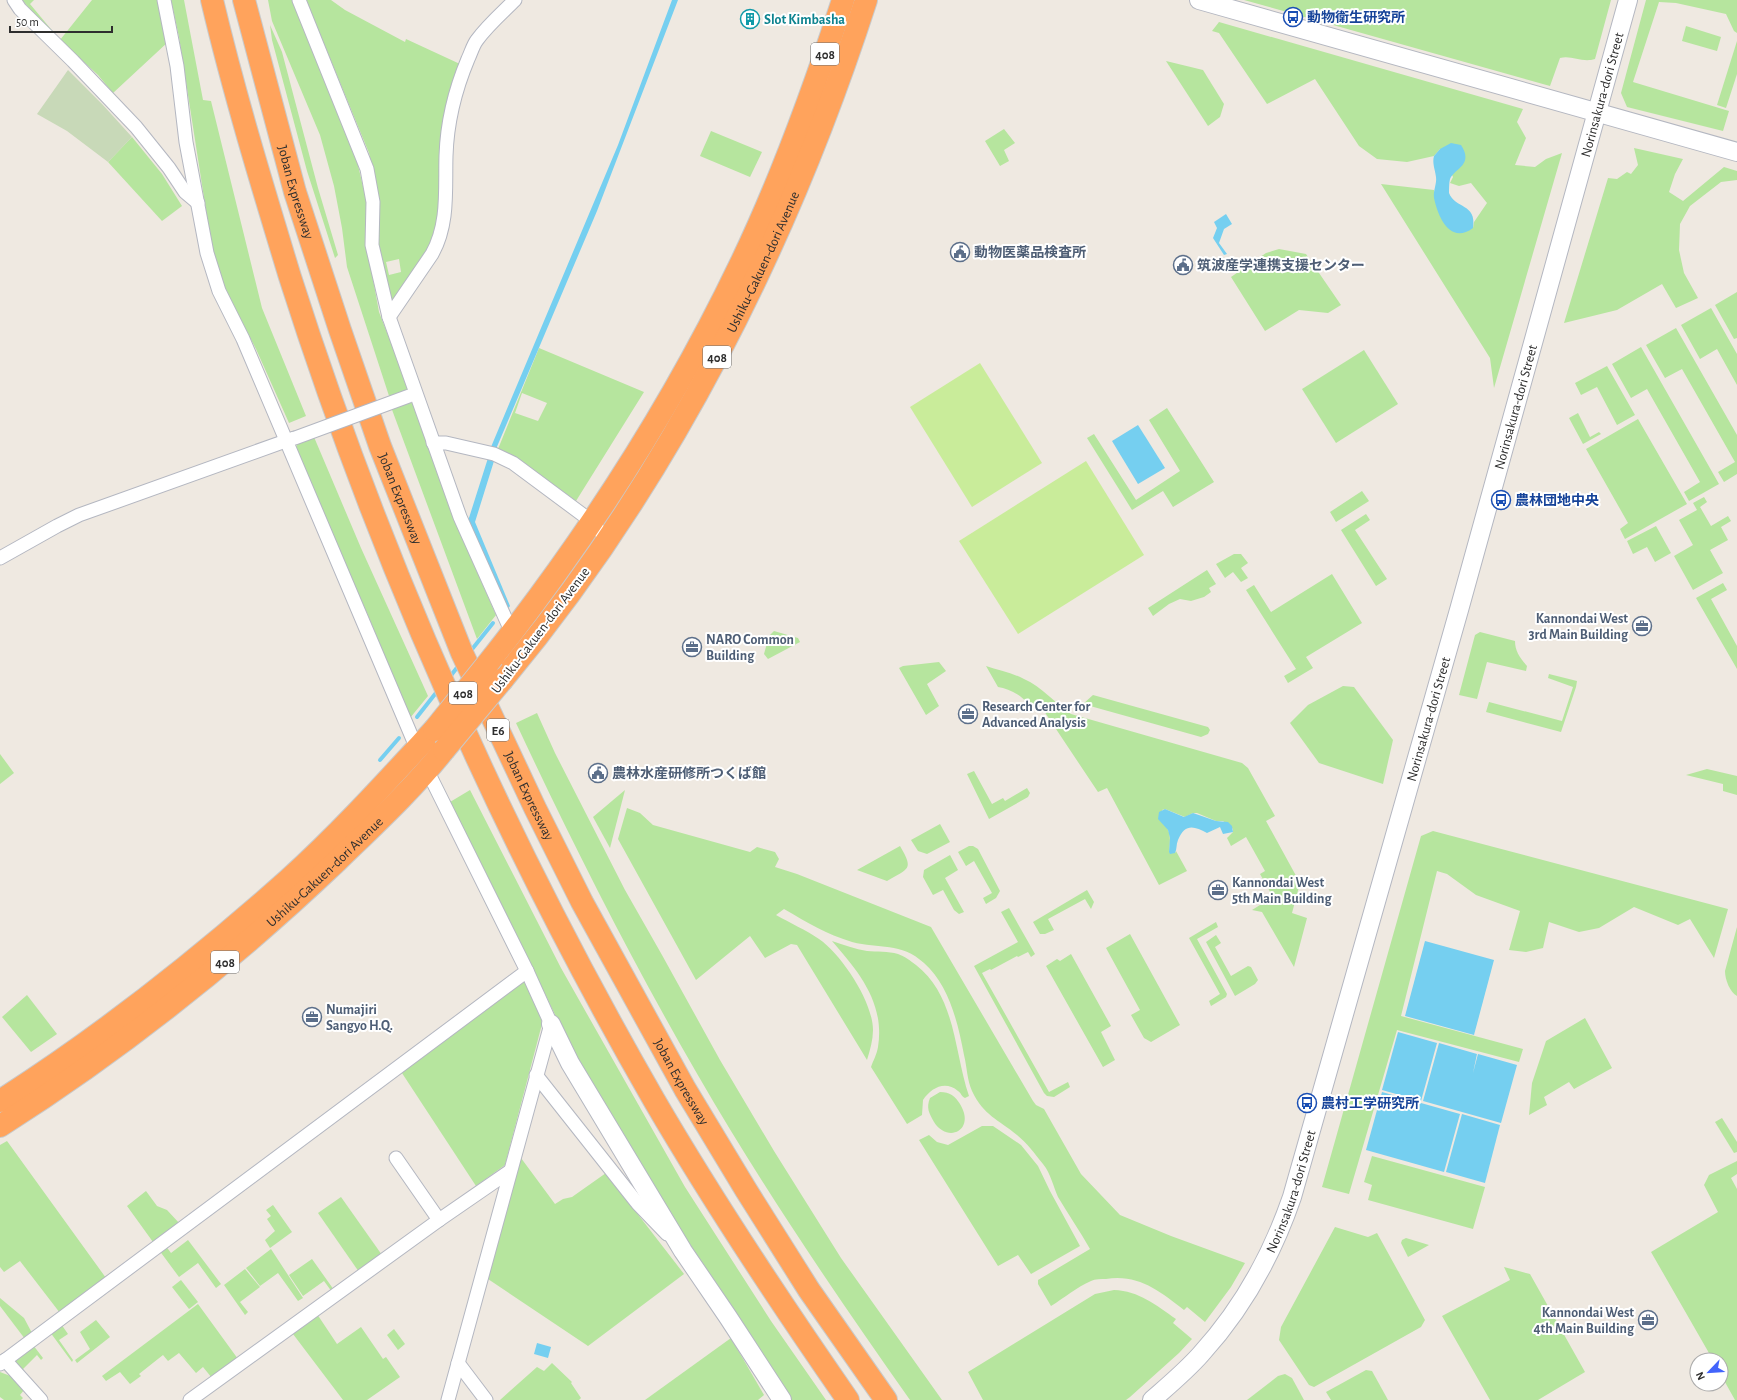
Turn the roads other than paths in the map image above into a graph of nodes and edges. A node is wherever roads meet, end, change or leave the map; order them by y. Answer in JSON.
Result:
{"nodes":[{"id":1,"x":14,"y":0,"type":"edge"},
{"id":2,"x":164,"y":0,"type":"edge"},
{"id":3,"x":212,"y":0,"type":"edge"},
{"id":4,"x":244,"y":0,"type":"edge"},
{"id":5,"x":299,"y":0,"type":"edge"},
{"id":6,"x":515,"y":0,"type":"edge"},
{"id":7,"x":844,"y":0,"type":"edge"},
{"id":8,"x":866,"y":0,"type":"edge"},
{"id":9,"x":1199,"y":0,"type":"edge"},
{"id":10,"x":1628,"y":0,"type":"edge"},
{"id":11,"x":1597,"y":112,"type":"junction"},
{"id":12,"x":1737,"y":152,"type":"edge"},
{"id":13,"x":198,"y":204,"type":"junction"},
{"id":14,"x":389,"y":317,"type":"junction"},
{"id":15,"x":412,"y":395,"type":"junction"},
{"id":16,"x":291,"y":440,"type":"junction"},
{"id":17,"x":433,"y":443,"type":"junction"},
{"id":18,"x":592,"y":523,"type":"junction"},
{"id":19,"x":608,"y":539,"type":"junction"},
{"id":20,"x":0,"y":558,"type":"edge"},
{"id":21,"x":512,"y":633,"type":"junction"},
{"id":22,"x":417,"y":749,"type":"junction"},
{"id":23,"x":427,"y":770,"type":"junction"},
{"id":24,"x":527,"y":971,"type":"junction"},
{"id":25,"x":551,"y":1024,"type":"junction"},
{"id":26,"x":536,"y":1075,"type":"junction"},
{"id":27,"x":0,"y":1101,"type":"edge"},
{"id":28,"x":0,"y":1126,"type":"edge"},
{"id":29,"x":396,"y":1158,"type":"dead end"},
{"id":30,"x":510,"y":1171,"type":"junction"},
{"id":31,"x":439,"y":1220,"type":"junction"},
{"id":32,"x":683,"y":1251,"type":"junction"},
{"id":33,"x":2,"y":1362,"type":"edge"},
{"id":34,"x":458,"y":1363,"type":"junction"},
{"id":35,"x":41,"y":1400,"type":"edge"},
{"id":36,"x":190,"y":1400,"type":"edge"},
{"id":37,"x":448,"y":1400,"type":"edge"},
{"id":38,"x":486,"y":1400,"type":"edge"},
{"id":39,"x":782,"y":1400,"type":"edge"},
{"id":40,"x":848,"y":1400,"type":"edge"},
{"id":41,"x":886,"y":1400,"type":"edge"},
{"id":42,"x":1152,"y":1400,"type":"edge"}],
"edges":[{"from":1,"to":13,"type":"street"},
{"from":2,"to":13,"type":"street"},
{"from":3,"to":40,"type":"highway","number":"E6"},
{"from":4,"to":41,"type":"highway","name":"Joban Expressway","number":"E6"},
{"from":5,"to":14,"type":"street"},
{"from":6,"to":14,"type":"street"},
{"from":7,"to":18,"type":"highway","name":"Ushiku-Gakuen-dori Avenue","number":"408"},
{"from":8,"to":19,"type":"highway","name":"Ushiku-Gakuen-dori Avenue","number":"408"},
{"from":9,"to":11,"type":"street"},
{"from":10,"to":11,"type":"street","name":"Norinsakura-dori Street"},
{"from":11,"to":12,"type":"street"},
{"from":11,"to":42,"type":"street","name":"Norinsakura-dori Street"},
{"from":13,"to":16,"type":"street"},
{"from":14,"to":15,"type":"street"},
{"from":15,"to":16,"type":"street","bridge":true},
{"from":15,"to":17,"type":"street"},
{"from":16,"to":20,"type":"street"},
{"from":16,"to":22,"type":"street"},
{"from":17,"to":18,"type":"street"},
{"from":17,"to":21,"type":"street"},
{"from":18,"to":19,"type":"street"},
{"from":18,"to":21,"type":"highway","name":"Ushiku-Gakuen-dori Avenue","number":"408"},
{"from":19,"to":23,"type":"highway","name":"Ushiku-Gakuen-dori Avenue","number":"408","bridge":true},
{"from":21,"to":22,"type":"highway","name":"Ushiku-Gakuen-dori Avenue","number":"408","bridge":true},
{"from":22,"to":23,"type":"street"},
{"from":22,"to":27,"type":"highway","name":"Ushiku-Gakuen-dori Avenue","number":"408"},
{"from":23,"to":24,"type":"street"},
{"from":23,"to":28,"type":"highway","name":"Ushiku-Gakuen-dori Avenue","number":"408"},
{"from":24,"to":25,"type":"street"},
{"from":24,"to":33,"type":"street"},
{"from":25,"to":26,"type":"street"},
{"from":25,"to":32,"type":"street"},
{"from":26,"to":30,"type":"street"},
{"from":26,"to":32,"type":"street"},
{"from":29,"to":31,"type":"street"},
{"from":30,"to":31,"type":"street"},
{"from":30,"to":34,"type":"street"},
{"from":31,"to":36,"type":"street"},
{"from":32,"to":39,"type":"street"},
{"from":33,"to":35,"type":"street"},
{"from":34,"to":37,"type":"street"},
{"from":34,"to":38,"type":"street"}]}
